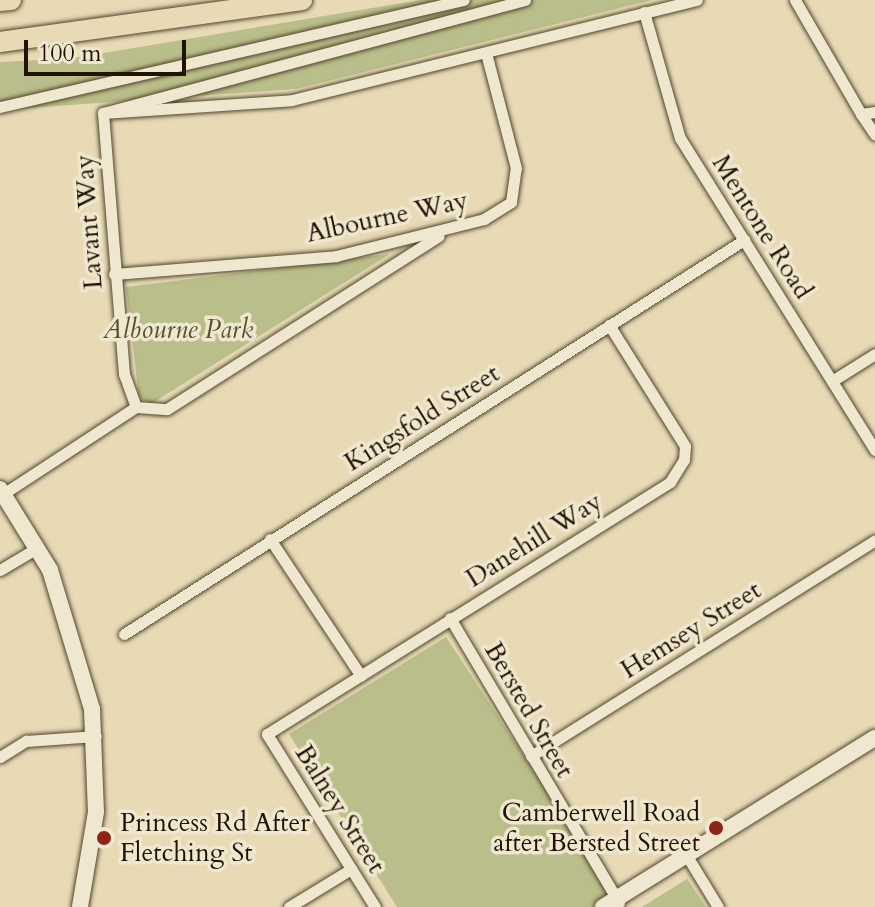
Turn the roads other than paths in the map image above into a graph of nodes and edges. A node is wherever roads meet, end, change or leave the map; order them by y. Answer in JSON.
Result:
{"nodes":[{"id":1,"x":11,"y":0,"type":"edge"},
{"id":2,"x":302,"y":0,"type":"edge"},
{"id":3,"x":464,"y":0,"type":"edge"},
{"id":4,"x":525,"y":0,"type":"edge"},
{"id":5,"x":697,"y":0,"type":"edge"},
{"id":6,"x":795,"y":0,"type":"edge"},
{"id":7,"x":0,"y":1,"type":"edge"},
{"id":8,"x":644,"y":12,"type":"junction"},
{"id":9,"x":0,"y":42,"type":"edge"},
{"id":10,"x":486,"y":53,"type":"junction"},
{"id":11,"x":0,"y":107,"type":"edge"},
{"id":12,"x":875,"y":112,"type":"edge"},
{"id":13,"x":103,"y":113,"type":"junction"},
{"id":14,"x":861,"y":114,"type":"junction"},
{"id":15,"x":875,"y":135,"type":"edge"},
{"id":16,"x":446,"y":232,"type":"junction"},
{"id":17,"x":744,"y":240,"type":"junction"},
{"id":18,"x":114,"y":274,"type":"junction"},
{"id":19,"x":609,"y":325,"type":"junction"},
{"id":20,"x":875,"y":354,"type":"edge"},
{"id":21,"x":832,"y":381,"type":"junction"},
{"id":22,"x":136,"y":407,"type":"junction"},
{"id":23,"x":875,"y":450,"type":"edge"},
{"id":24,"x":1,"y":496,"type":"edge"},
{"id":25,"x":270,"y":539,"type":"junction"},
{"id":26,"x":875,"y":540,"type":"edge"},
{"id":27,"x":33,"y":550,"type":"junction"},
{"id":28,"x":0,"y":570,"type":"edge"},
{"id":29,"x":450,"y":618,"type":"junction"},
{"id":30,"x":124,"y":634,"type":"dead end"},
{"id":31,"x":361,"y":676,"type":"junction"},
{"id":32,"x":267,"y":734,"type":"joint"},
{"id":33,"x":90,"y":736,"type":"junction"},
{"id":34,"x":875,"y":738,"type":"edge"},
{"id":35,"x":875,"y":747,"type":"edge"},
{"id":36,"x":531,"y":756,"type":"junction"},
{"id":37,"x":0,"y":757,"type":"edge"},
{"id":38,"x":689,"y":860,"type":"junction"},
{"id":39,"x":351,"y":869,"type":"junction"},
{"id":40,"x":614,"y":905,"type":"edge"},
{"id":41,"x":69,"y":907,"type":"edge"},
{"id":42,"x":80,"y":907,"type":"edge"},
{"id":43,"x":289,"y":907,"type":"edge"},
{"id":44,"x":375,"y":907,"type":"edge"},
{"id":45,"x":718,"y":907,"type":"edge"}],
"edges":[{"from":1,"to":7,"type":"highway"},
{"from":2,"to":9,"type":"highway"},
{"from":3,"to":11,"type":"street"},
{"from":4,"to":13,"type":"street"},
{"from":5,"to":8,"type":"street"},
{"from":6,"to":14,"type":"street"},
{"from":8,"to":10,"type":"street"},
{"from":8,"to":17,"type":"street","name":"Mentone Road"},
{"from":10,"to":13,"type":"street"},
{"from":10,"to":16,"type":"street","name":"Albourne Way"},
{"from":12,"to":14,"type":"street"},
{"from":13,"to":18,"type":"street","name":"Lavant Way"},
{"from":14,"to":15,"type":"street"},
{"from":16,"to":18,"type":"street","name":"Albourne Way"},
{"from":16,"to":22,"type":"street"},
{"from":17,"to":19,"type":"street","name":"Kingsfold Street"},
{"from":17,"to":21,"type":"street","name":"Mentone Road"},
{"from":18,"to":22,"type":"street","name":"Lavant Way"},
{"from":19,"to":25,"type":"street","name":"Kingsfold Street"},
{"from":19,"to":29,"type":"street","name":"Danehill Way"},
{"from":20,"to":21,"type":"street"},
{"from":21,"to":23,"type":"street","name":"Mentone Road"},
{"from":22,"to":24,"type":"street"},
{"from":24,"to":27,"type":"main road"},
{"from":25,"to":30,"type":"street","name":"Kingsfold Street"},
{"from":25,"to":31,"type":"street"},
{"from":26,"to":36,"type":"street","name":"Hemsey Street"},
{"from":27,"to":28,"type":"street"},
{"from":27,"to":33,"type":"main road"},
{"from":29,"to":31,"type":"street","name":"Danehill Way"},
{"from":29,"to":36,"type":"street","name":"Bersted Street"},
{"from":31,"to":32,"type":"street","name":"Danehill Way"},
{"from":32,"to":39,"type":"street","name":"Balney Street"},
{"from":33,"to":37,"type":"street"},
{"from":33,"to":41,"type":"main road"},
{"from":33,"to":42,"type":"main road"},
{"from":34,"to":38,"type":"main road"},
{"from":35,"to":38,"type":"main road"},
{"from":36,"to":40,"type":"street","name":"Bersted Street"},
{"from":38,"to":40,"type":"main road"},
{"from":38,"to":45,"type":"street"},
{"from":39,"to":43,"type":"street"},
{"from":39,"to":44,"type":"street","name":"Balney Street"}]}
